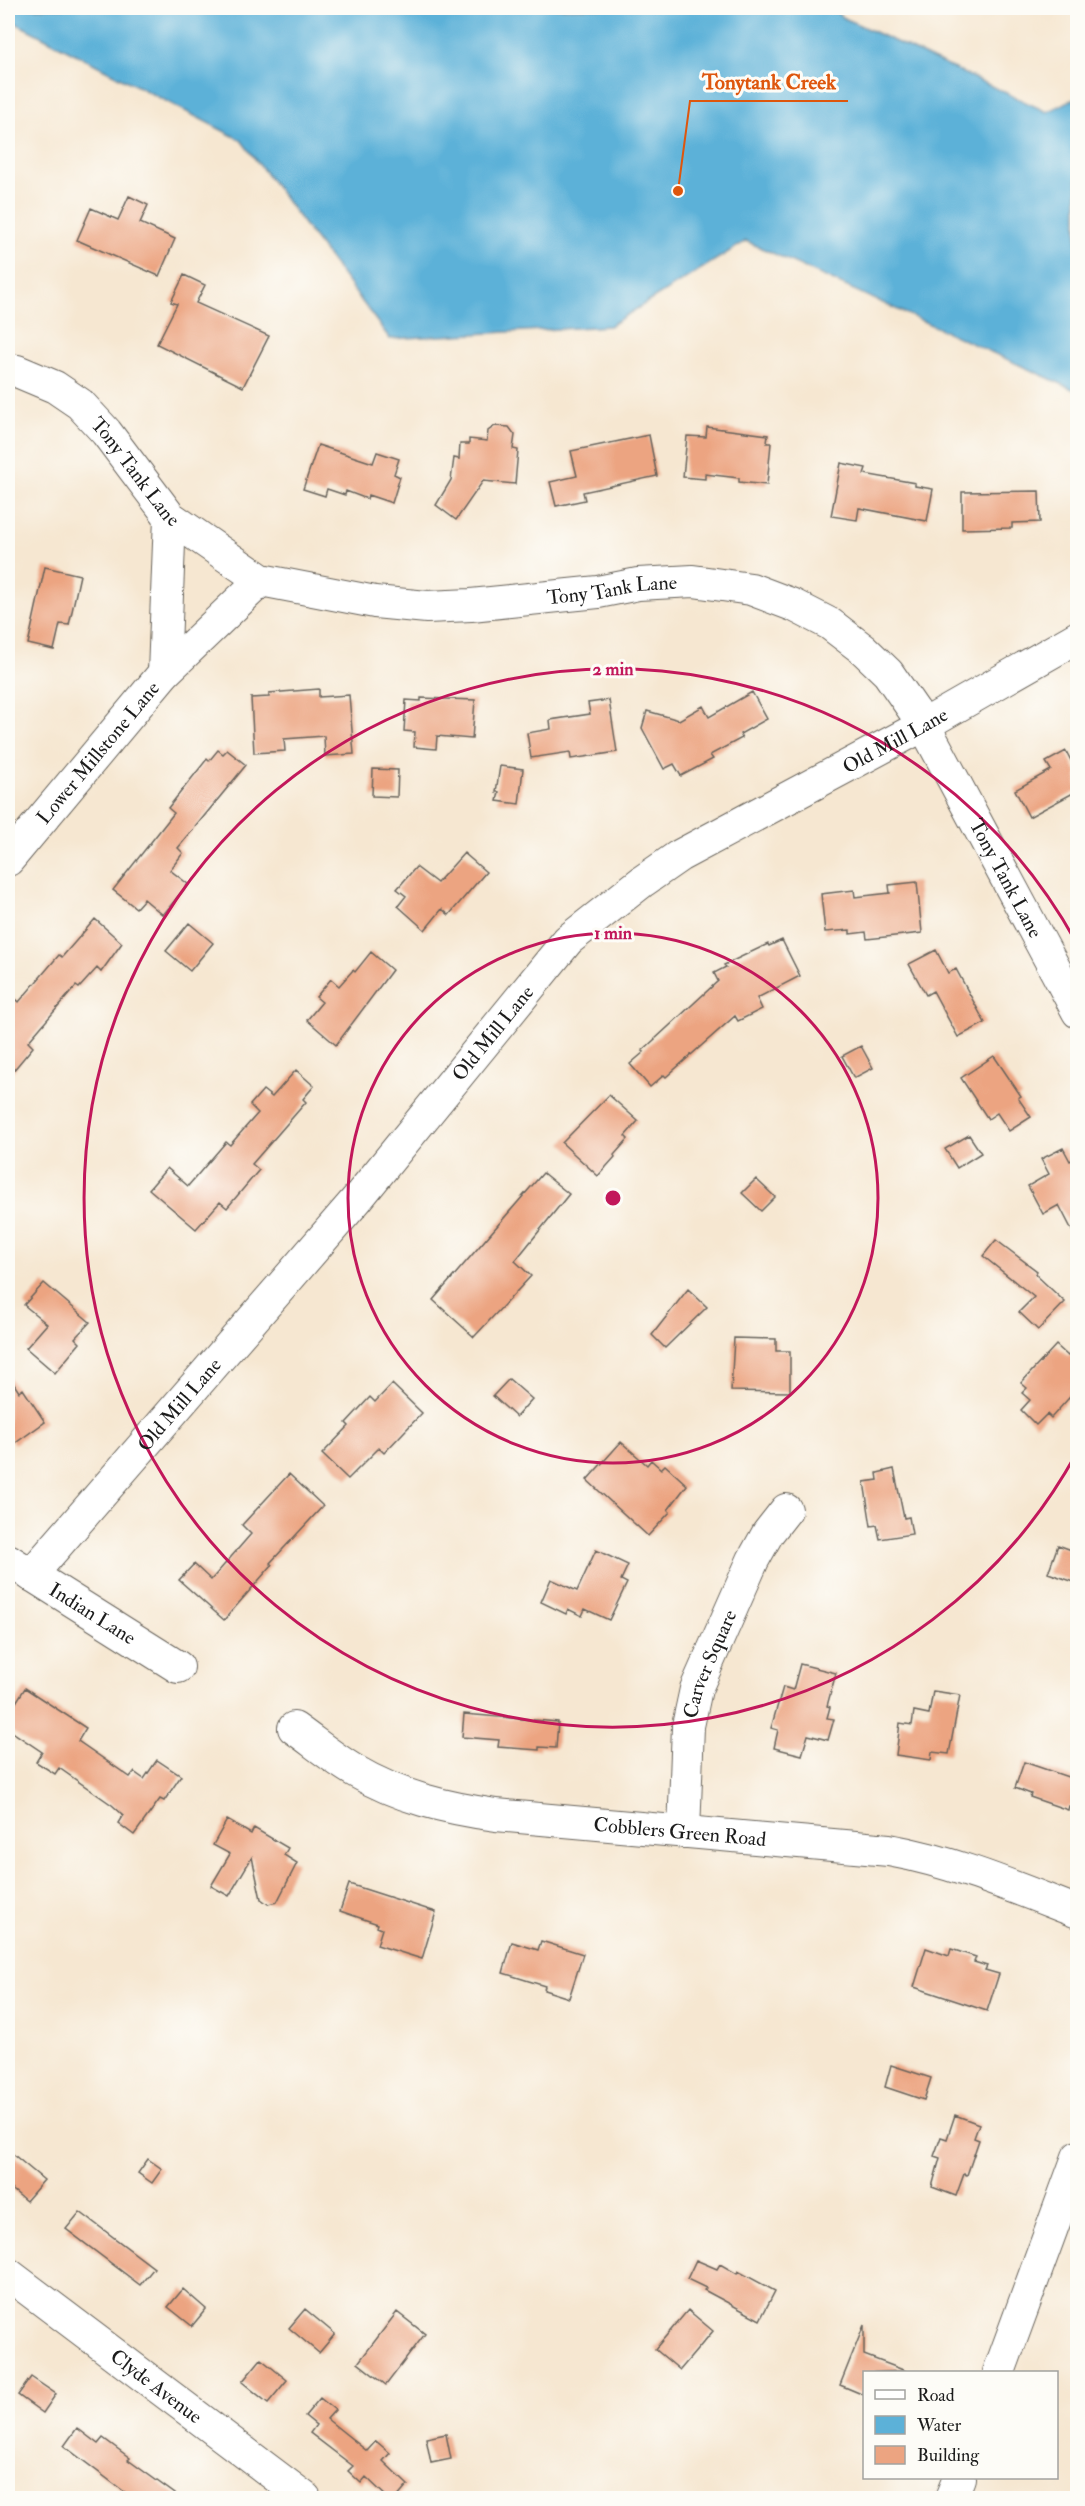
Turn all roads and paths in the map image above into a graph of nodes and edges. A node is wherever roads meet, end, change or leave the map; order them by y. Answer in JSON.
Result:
{"nodes":[{"id":1,"x":8,"y":370,"type":"edge"},
{"id":2,"x":170,"y":517,"type":"junction"},
{"id":3,"x":261,"y":580,"type":"junction"},
{"id":4,"x":1077,"y":637,"type":"edge"},
{"id":5,"x":164,"y":673,"type":"junction"},
{"id":6,"x":924,"y":725,"type":"junction"},
{"id":7,"x":8,"y":860,"type":"edge"},
{"id":8,"x":1077,"y":1012,"type":"edge"},
{"id":9,"x":786,"y":1510,"type":"dead end"},
{"id":10,"x":19,"y":1567,"type":"edge"},
{"id":11,"x":178,"y":1667,"type":"dead end"},
{"id":12,"x":294,"y":1728,"type":"dead end"},
{"id":13,"x":684,"y":1832,"type":"junction"},
{"id":14,"x":1077,"y":1912,"type":"edge"},
{"id":15,"x":1077,"y":2157,"type":"edge"},
{"id":16,"x":8,"y":2274,"type":"edge"},
{"id":17,"x":1000,"y":2371,"type":"edge"},
{"id":18,"x":959,"y":2479,"type":"edge"},
{"id":19,"x":304,"y":2499,"type":"edge"},
{"id":20,"x":951,"y":2499,"type":"edge"}],
"edges":[{"from":1,"to":2,"type":"street","name":"Tony Tank Lane"},
{"from":2,"to":3,"type":"street","name":"Tony Tank Lane"},
{"from":2,"to":5,"type":"street","name":"Lower Millstone Lane"},
{"from":3,"to":5,"type":"street","name":"Lower Millstone Lane"},
{"from":3,"to":6,"type":"street","name":"Tony Tank Lane"},
{"from":4,"to":6,"type":"street","name":"Old Mill Lane"},
{"from":5,"to":7,"type":"street","name":"Lower Millstone Lane"},
{"from":6,"to":8,"type":"street","name":"Tony Tank Lane"},
{"from":6,"to":10,"type":"street","name":"Old Mill Lane"},
{"from":9,"to":13,"type":"street","name":"Carver Square"},
{"from":10,"to":11,"type":"street","name":"Indian Lane"},
{"from":12,"to":13,"type":"street","name":"Cobblers Green Road"},
{"from":13,"to":14,"type":"street","name":"Cobblers Green Road"},
{"from":15,"to":17,"type":"street"},
{"from":16,"to":19,"type":"street","name":"Clyde Avenue"},
{"from":18,"to":20,"type":"street"}]}
